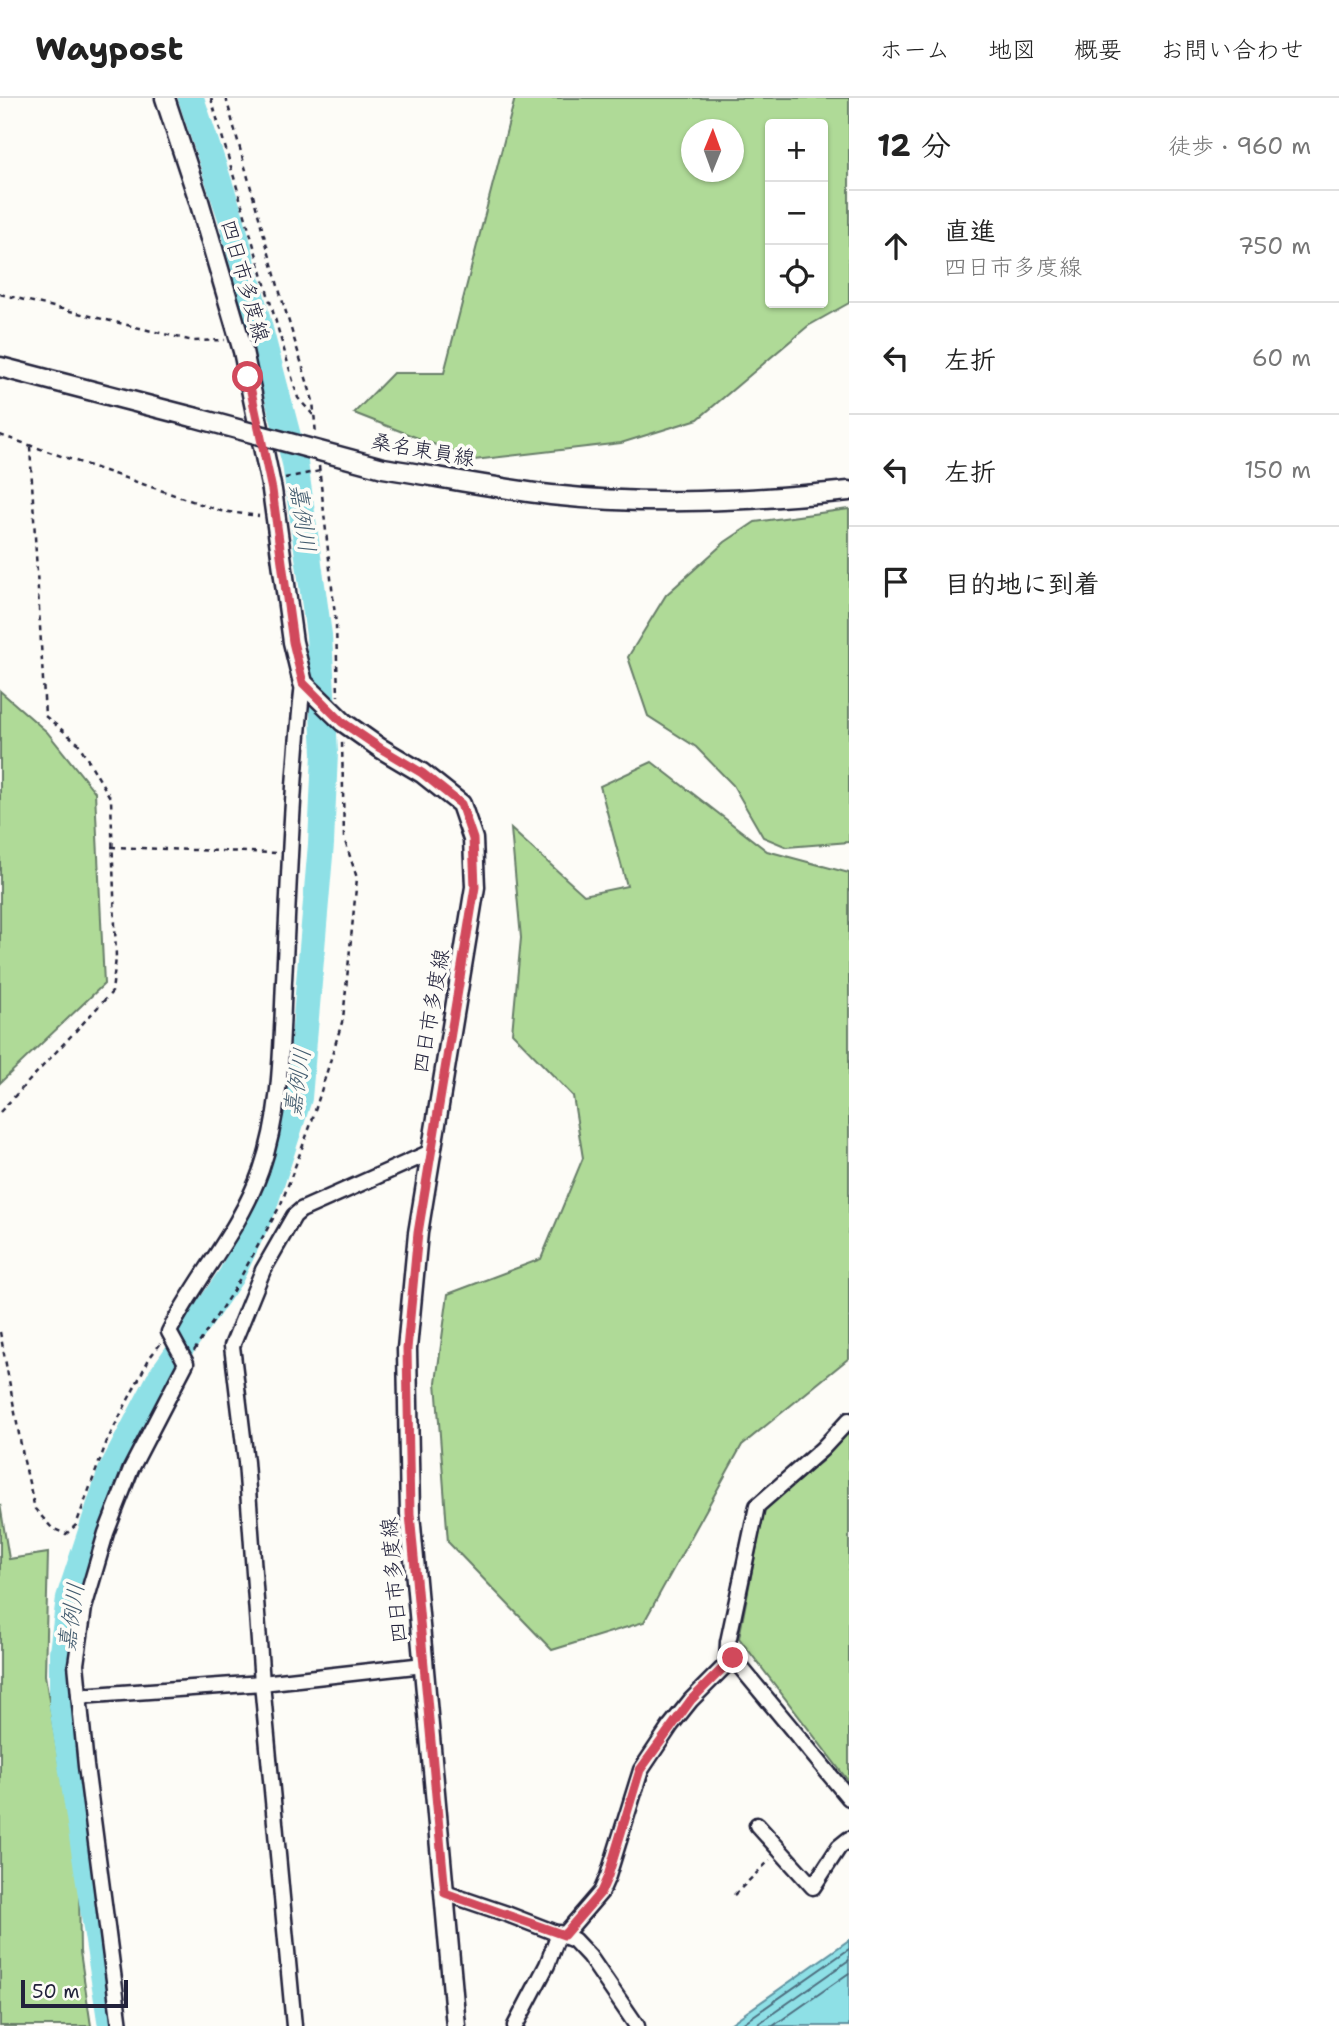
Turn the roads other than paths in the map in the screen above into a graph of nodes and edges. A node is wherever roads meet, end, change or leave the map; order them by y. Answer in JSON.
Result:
{"nodes":[{"id":1,"x":165,"y":98,"type":"edge"},
{"id":2,"x":0,"y":368,"type":"edge"},
{"id":3,"x":849,"y":491,"type":"edge"},
{"id":4,"x":303,"y":683,"type":"junction"},
{"id":5,"x":431,"y":1153,"type":"junction"},
{"id":6,"x":849,"y":1420,"type":"edge"},
{"id":7,"x":730,"y":1660,"type":"junction"},
{"id":8,"x":424,"y":1665,"type":"junction"},
{"id":9,"x":262,"y":1683,"type":"junction"},
{"id":10,"x":79,"y":1696,"type":"junction"},
{"id":11,"x":849,"y":1798,"type":"edge"},
{"id":12,"x":757,"y":1825,"type":"dead end"},
{"id":13,"x":849,"y":1839,"type":"edge"},
{"id":14,"x":445,"y":1893,"type":"junction"},
{"id":15,"x":562,"y":1934,"type":"junction"},
{"id":16,"x":120,"y":2026,"type":"edge"},
{"id":17,"x":294,"y":2026,"type":"edge"},
{"id":18,"x":456,"y":2026,"type":"edge"},
{"id":19,"x":515,"y":2026,"type":"edge"},
{"id":20,"x":637,"y":2026,"type":"edge"}],
"edges":[{"from":1,"to":4,"type":"main road","name":"四日市多度線"},
{"from":2,"to":3,"type":"main road","name":"桑名東員線","bridge":true},
{"from":4,"to":5,"type":"main road","name":"四日市多度線"},
{"from":4,"to":10,"type":"street"},
{"from":5,"to":8,"type":"main road","name":"四日市多度線"},
{"from":5,"to":9,"type":"street"},
{"from":6,"to":7,"type":"street"},
{"from":7,"to":11,"type":"street"},
{"from":7,"to":15,"type":"street"},
{"from":8,"to":9,"type":"street"},
{"from":8,"to":14,"type":"main road","name":"四日市多度線"},
{"from":9,"to":10,"type":"street"},
{"from":9,"to":17,"type":"street"},
{"from":10,"to":16,"type":"street"},
{"from":12,"to":13,"type":"street"},
{"from":14,"to":15,"type":"street"},
{"from":14,"to":18,"type":"main road","name":"四日市多度線"},
{"from":15,"to":19,"type":"street"},
{"from":15,"to":20,"type":"street"}]}
